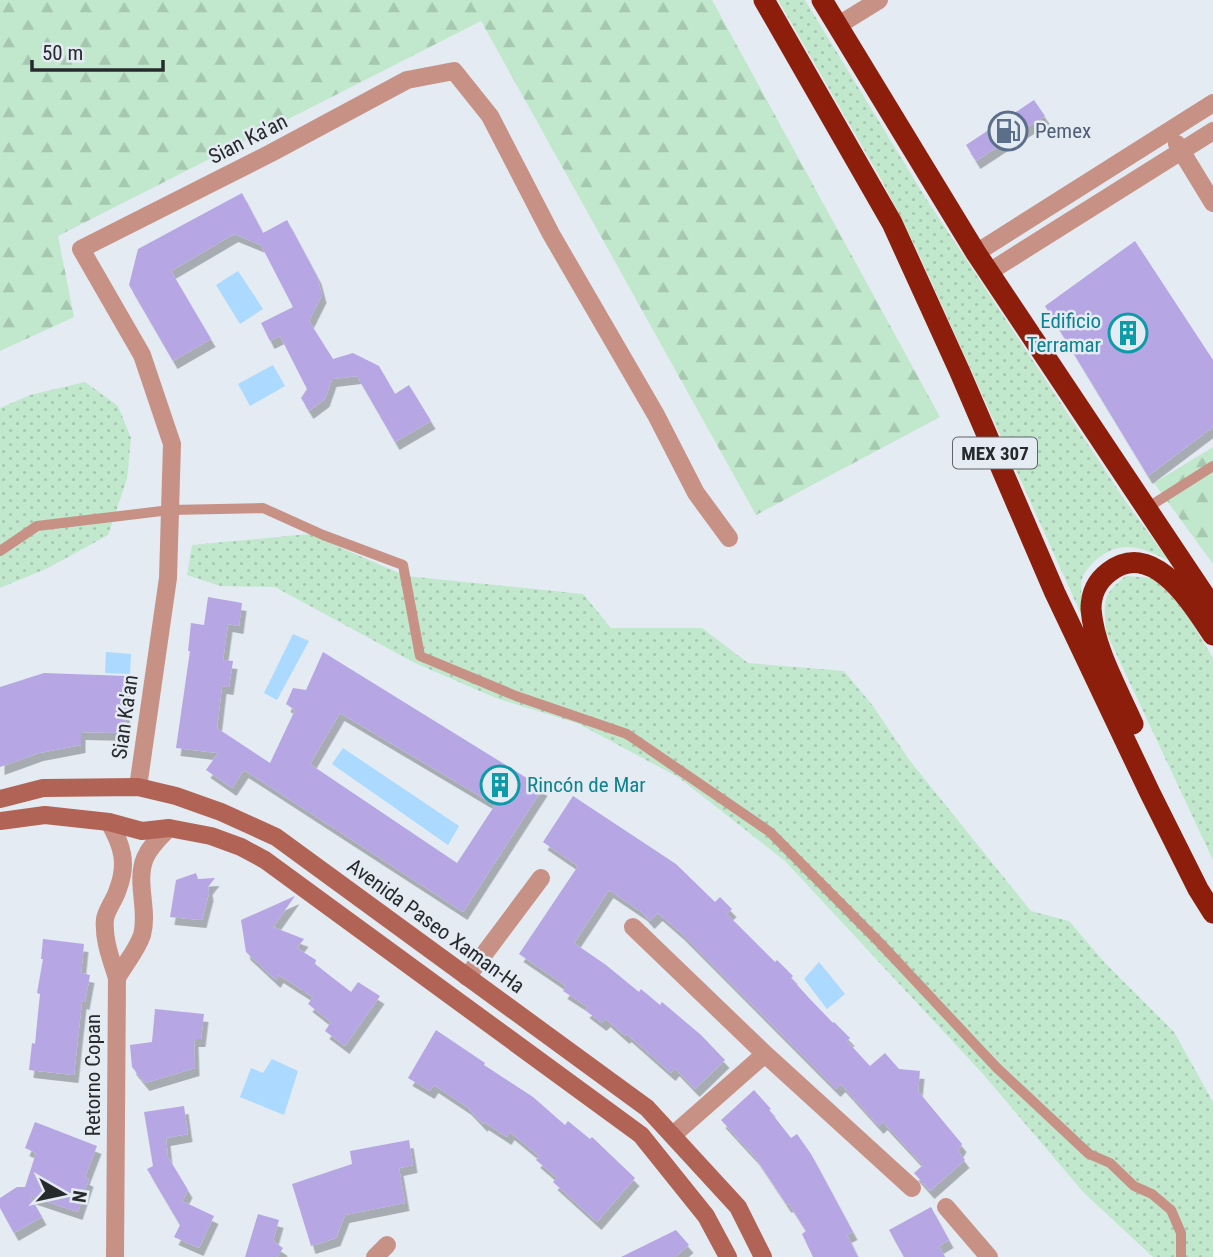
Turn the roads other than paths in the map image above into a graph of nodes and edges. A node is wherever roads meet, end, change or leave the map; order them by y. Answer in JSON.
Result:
{"nodes":[{"id":1,"x":764,"y":0,"type":"edge"},
{"id":2,"x":822,"y":0,"type":"edge"},
{"id":3,"x":879,"y":0,"type":"edge"},
{"id":4,"x":838,"y":26,"type":"junction"},
{"id":5,"x":1213,"y":103,"type":"edge"},
{"id":6,"x":1213,"y":131,"type":"edge"},
{"id":7,"x":1170,"y":132,"type":"junction"},
{"id":8,"x":1182,"y":152,"type":"junction"},
{"id":9,"x":1213,"y":203,"type":"edge"},
{"id":10,"x":976,"y":253,"type":"junction"},
{"id":11,"x":989,"y":272,"type":"junction"},
{"id":12,"x":1213,"y":466,"type":"edge"},
{"id":13,"x":1147,"y":508,"type":"junction"},
{"id":14,"x":170,"y":510,"type":"junction"},
{"id":15,"x":729,"y":538,"type":"dead end"},
{"id":16,"x":0,"y":551,"type":"edge"},
{"id":17,"x":1213,"y":608,"type":"edge"},
{"id":18,"x":1213,"y":635,"type":"edge"},
{"id":19,"x":138,"y":786,"type":"junction"},
{"id":20,"x":43,"y":788,"type":"junction"},
{"id":21,"x":1150,"y":793,"type":"junction"},
{"id":22,"x":0,"y":799,"type":"edge"},
{"id":23,"x":221,"y":812,"type":"junction"},
{"id":24,"x":45,"y":814,"type":"junction"},
{"id":25,"x":0,"y":821,"type":"edge"},
{"id":26,"x":109,"y":822,"type":"junction"},
{"id":27,"x":169,"y":828,"type":"junction"},
{"id":28,"x":211,"y":836,"type":"junction"},
{"id":29,"x":541,"y":878,"type":"dead end"},
{"id":30,"x":1213,"y":913,"type":"edge"},
{"id":31,"x":634,"y":927,"type":"dead end"},
{"id":32,"x":467,"y":977,"type":"junction"},
{"id":33,"x":117,"y":978,"type":"junction"},
{"id":34,"x":765,"y":1054,"type":"junction"},
{"id":35,"x":604,"y":1076,"type":"junction"},
{"id":36,"x":586,"y":1094,"type":"junction"},
{"id":37,"x":673,"y":1135,"type":"junction"},
{"id":38,"x":912,"y":1188,"type":"dead end"},
{"id":39,"x":946,"y":1207,"type":"dead end"},
{"id":40,"x":743,"y":1217,"type":"junction"},
{"id":41,"x":716,"y":1235,"type":"junction"},
{"id":42,"x":115,"y":1257,"type":"edge"},
{"id":43,"x":729,"y":1257,"type":"edge"},
{"id":44,"x":763,"y":1257,"type":"edge"},
{"id":45,"x":989,"y":1257,"type":"edge"},
{"id":46,"x":1181,"y":1257,"type":"edge"}],
"edges":[{"from":1,"to":21,"type":"highway","number":"MEX 307"},
{"from":2,"to":4,"type":"highway"},
{"from":3,"to":4,"type":"street"},
{"from":4,"to":10,"type":"highway"},
{"from":5,"to":7,"type":"street"},
{"from":6,"to":8,"type":"street"},
{"from":7,"to":8,"type":"street"},
{"from":7,"to":10,"type":"street"},
{"from":8,"to":9,"type":"street"},
{"from":8,"to":11,"type":"street"},
{"from":10,"to":11,"type":"highway"},
{"from":11,"to":13,"type":"highway"},
{"from":12,"to":13,"type":"lane"},
{"from":13,"to":17,"type":"highway"},
{"from":14,"to":15,"type":"street","name":"Sian Ka'an"},
{"from":14,"to":16,"type":"lane"},
{"from":14,"to":19,"type":"street","name":"Sian Ka'an"},
{"from":14,"to":46,"type":"lane"},
{"from":18,"to":21,"type":"highway"},
{"from":19,"to":20,"type":"main road","name":"Avenida Paseo Xaman-Ha"},
{"from":19,"to":23,"type":"main road","name":"Avenida Paseo Xaman-Ha"},
{"from":20,"to":22,"type":"main road","name":"Avenida Paseo Xaman-Ha"},
{"from":20,"to":24,"type":"main road"},
{"from":21,"to":30,"type":"highway","number":"MEX 307"},
{"from":23,"to":28,"type":"main road"},
{"from":23,"to":32,"type":"main road","name":"Avenida Paseo Xaman-Ha"},
{"from":24,"to":25,"type":"main road"},
{"from":24,"to":26,"type":"main road"},
{"from":26,"to":27,"type":"main road"},
{"from":26,"to":33,"type":"street","name":"Retorno Copan"},
{"from":27,"to":28,"type":"main road"},
{"from":27,"to":33,"type":"street","name":"Retorno Copan"},
{"from":28,"to":36,"type":"main road"},
{"from":29,"to":32,"type":"street"},
{"from":31,"to":34,"type":"street"},
{"from":32,"to":35,"type":"main road","name":"Avenida Paseo Xaman-Ha"},
{"from":33,"to":42,"type":"street","name":"Retorno Copan"},
{"from":34,"to":37,"type":"street"},
{"from":34,"to":38,"type":"street"},
{"from":35,"to":36,"type":"main road"},
{"from":35,"to":37,"type":"main road","name":"Avenida Paseo Xaman-Ha"},
{"from":36,"to":41,"type":"main road"},
{"from":37,"to":40,"type":"main road","name":"Avenida Paseo Xaman-Ha"},
{"from":39,"to":45,"type":"street"},
{"from":40,"to":41,"type":"main road"},
{"from":40,"to":44,"type":"main road","name":"Avenida Paseo Xaman-Ha"},
{"from":41,"to":43,"type":"main road"}]}
